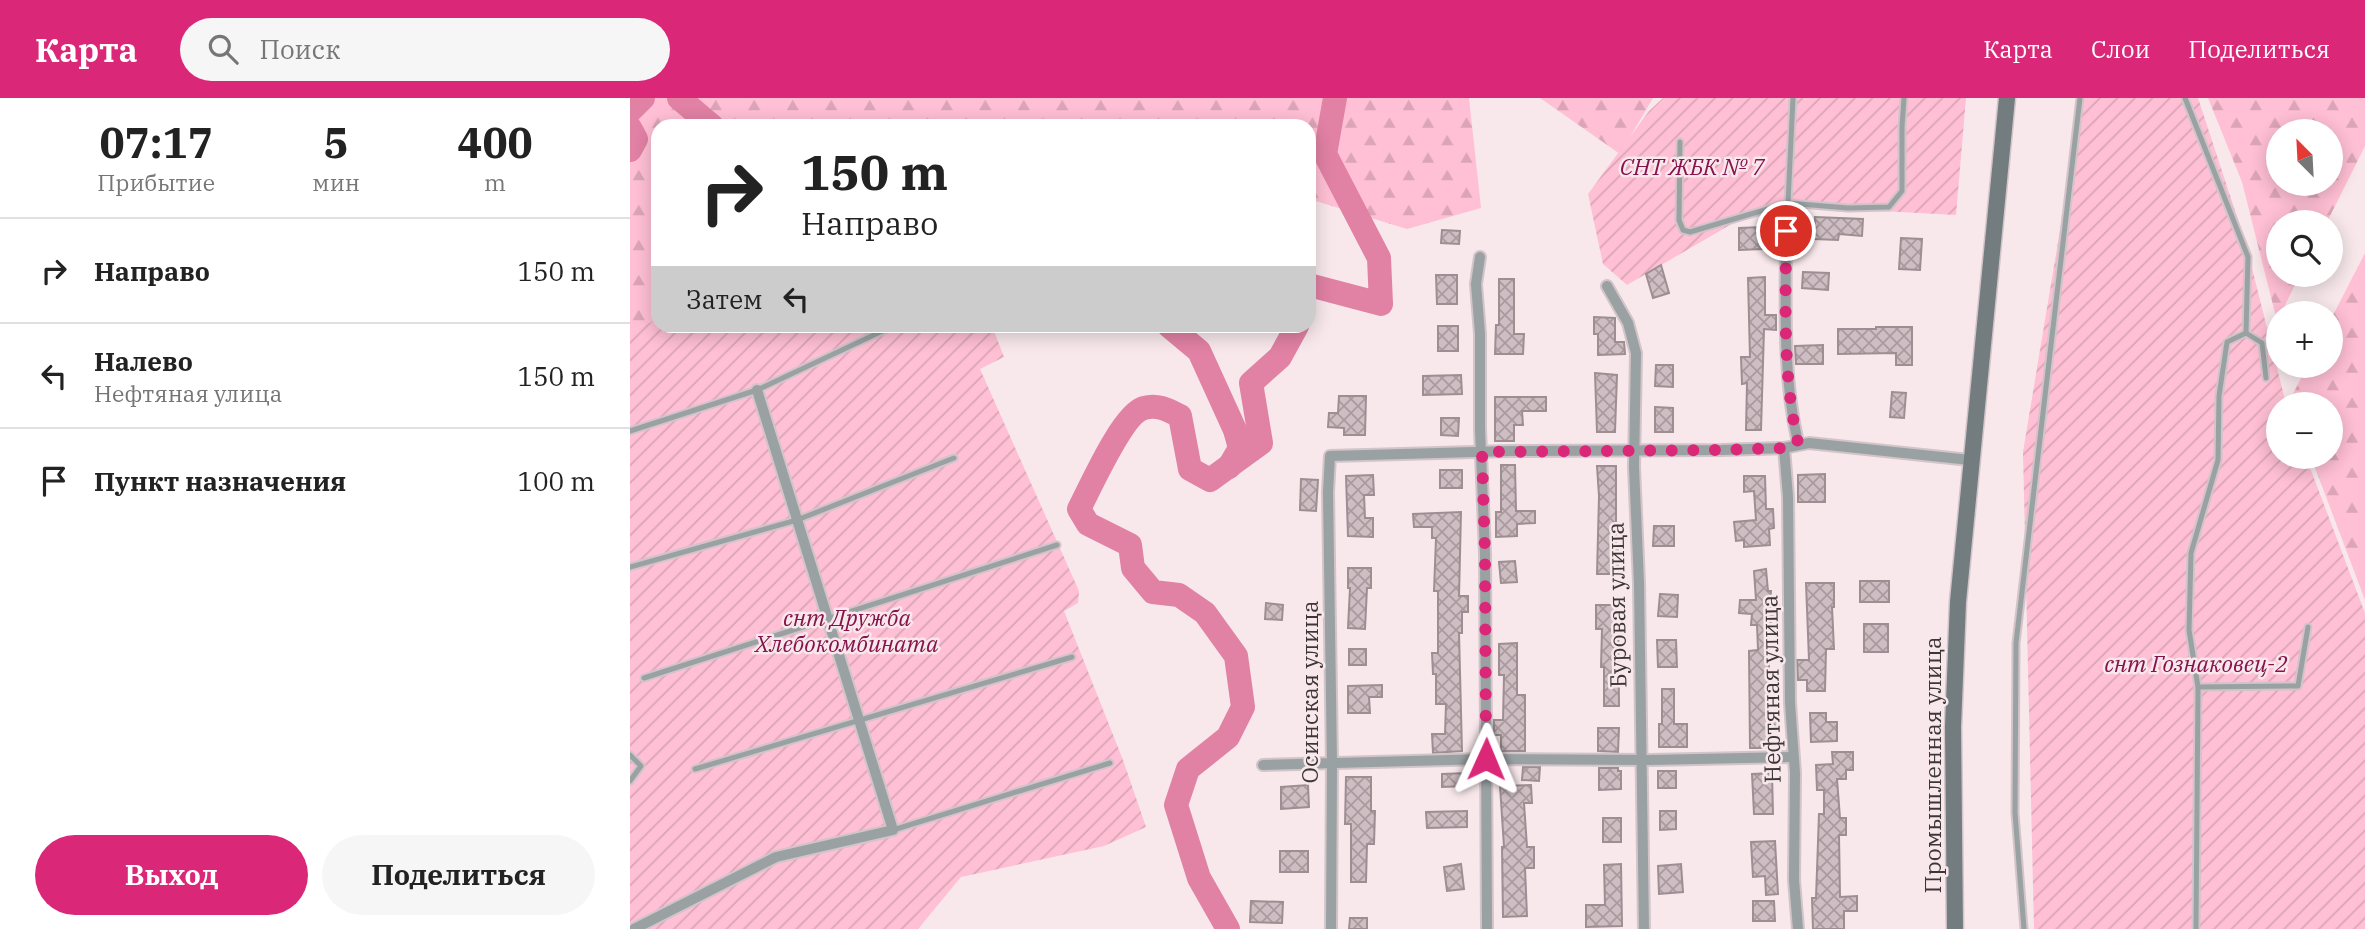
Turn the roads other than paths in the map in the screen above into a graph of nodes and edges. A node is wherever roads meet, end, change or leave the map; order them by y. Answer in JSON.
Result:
{"nodes":[{"id":1,"x":1793,"y":98,"type":"edge"},
{"id":2,"x":1904,"y":98,"type":"edge"},
{"id":3,"x":2007,"y":98,"type":"edge"},
{"id":4,"x":2080,"y":98,"type":"edge"},
{"id":5,"x":2185,"y":98,"type":"edge"},
{"id":6,"x":1680,"y":142,"type":"dead end"},
{"id":7,"x":1788,"y":203,"type":"junction"},
{"id":8,"x":1786,"y":231,"type":"dead end"},
{"id":9,"x":1480,"y":257,"type":"dead end"},
{"id":10,"x":1607,"y":286,"type":"dead end"},
{"id":11,"x":878,"y":333,"type":"edge"},
{"id":12,"x":2246,"y":334,"type":"junction"},
{"id":13,"x":2266,"y":378,"type":"dead end"},
{"id":14,"x":757,"y":390,"type":"junction"},
{"id":15,"x":630,"y":431,"type":"edge"},
{"id":16,"x":1798,"y":443,"type":"junction"},
{"id":17,"x":1784,"y":448,"type":"junction"},
{"id":18,"x":1634,"y":450,"type":"junction"},
{"id":19,"x":1482,"y":452,"type":"junction"},
{"id":20,"x":954,"y":458,"type":"dead end"},
{"id":21,"x":1970,"y":460,"type":"junction"},
{"id":22,"x":797,"y":520,"type":"junction"},
{"id":23,"x":1057,"y":545,"type":"dead end"},
{"id":24,"x":630,"y":567,"type":"edge"},
{"id":25,"x":827,"y":619,"type":"junction"},
{"id":26,"x":2308,"y":627,"type":"dead end"},
{"id":27,"x":1072,"y":657,"type":"dead end"},
{"id":28,"x":644,"y":678,"type":"dead end"},
{"id":29,"x":2198,"y":687,"type":"junction"},
{"id":30,"x":859,"y":721,"type":"junction"},
{"id":31,"x":630,"y":755,"type":"edge"},
{"id":32,"x":1794,"y":757,"type":"junction"},
{"id":33,"x":1486,"y":759,"type":"junction"},
{"id":34,"x":1641,"y":760,"type":"junction"},
{"id":35,"x":1110,"y":763,"type":"dead end"},
{"id":36,"x":1264,"y":765,"type":"dead end"},
{"id":37,"x":1332,"y":765,"type":"junction"},
{"id":38,"x":695,"y":769,"type":"dead end"},
{"id":39,"x":630,"y":782,"type":"edge"},
{"id":40,"x":893,"y":830,"type":"junction"},
{"id":41,"x":635,"y":929,"type":"edge"},
{"id":42,"x":1331,"y":929,"type":"edge"},
{"id":43,"x":1487,"y":929,"type":"edge"},
{"id":44,"x":1644,"y":929,"type":"edge"},
{"id":45,"x":1798,"y":929,"type":"edge"},
{"id":46,"x":1955,"y":929,"type":"edge"},
{"id":47,"x":2024,"y":929,"type":"edge"},
{"id":48,"x":2196,"y":929,"type":"edge"}],
"edges":[{"from":1,"to":7,"type":"lane"},
{"from":2,"to":7,"type":"lane"},
{"from":3,"to":21,"type":"main road","name":"Промышленная улица"},
{"from":4,"to":47,"type":"lane"},
{"from":5,"to":12,"type":"lane"},
{"from":6,"to":7,"type":"lane"},
{"from":8,"to":16,"type":"street"},
{"from":9,"to":19,"type":"street"},
{"from":10,"to":18,"type":"street","name":"Буровая улица"},
{"from":11,"to":14,"type":"lane"},
{"from":12,"to":13,"type":"lane"},
{"from":12,"to":29,"type":"lane"},
{"from":14,"to":15,"type":"lane"},
{"from":14,"to":22,"type":"street"},
{"from":16,"to":17,"type":"street"},
{"from":16,"to":21,"type":"street"},
{"from":17,"to":18,"type":"street"},
{"from":17,"to":32,"type":"street","name":"Нефтяная улица"},
{"from":18,"to":19,"type":"street"},
{"from":18,"to":34,"type":"street","name":"Буровая улица"},
{"from":19,"to":33,"type":"street"},
{"from":19,"to":37,"type":"street","name":"Осинская улица"},
{"from":20,"to":22,"type":"lane"},
{"from":21,"to":46,"type":"main road","name":"Промышленная улица"},
{"from":22,"to":24,"type":"lane"},
{"from":22,"to":25,"type":"street"},
{"from":23,"to":25,"type":"lane"},
{"from":25,"to":28,"type":"lane"},
{"from":25,"to":30,"type":"street"},
{"from":26,"to":29,"type":"lane"},
{"from":27,"to":30,"type":"lane"},
{"from":29,"to":48,"type":"lane"},
{"from":30,"to":38,"type":"lane"},
{"from":30,"to":40,"type":"street"},
{"from":31,"to":39,"type":"lane"},
{"from":32,"to":34,"type":"street"},
{"from":32,"to":45,"type":"street","name":"Нефтяная улица"},
{"from":33,"to":34,"type":"street"},
{"from":33,"to":37,"type":"street"},
{"from":33,"to":43,"type":"street"},
{"from":34,"to":44,"type":"street","name":"Буровая улица"},
{"from":35,"to":40,"type":"lane"},
{"from":36,"to":37,"type":"street"},
{"from":37,"to":42,"type":"street","name":"Осинская улица"},
{"from":40,"to":41,"type":"street"}]}
